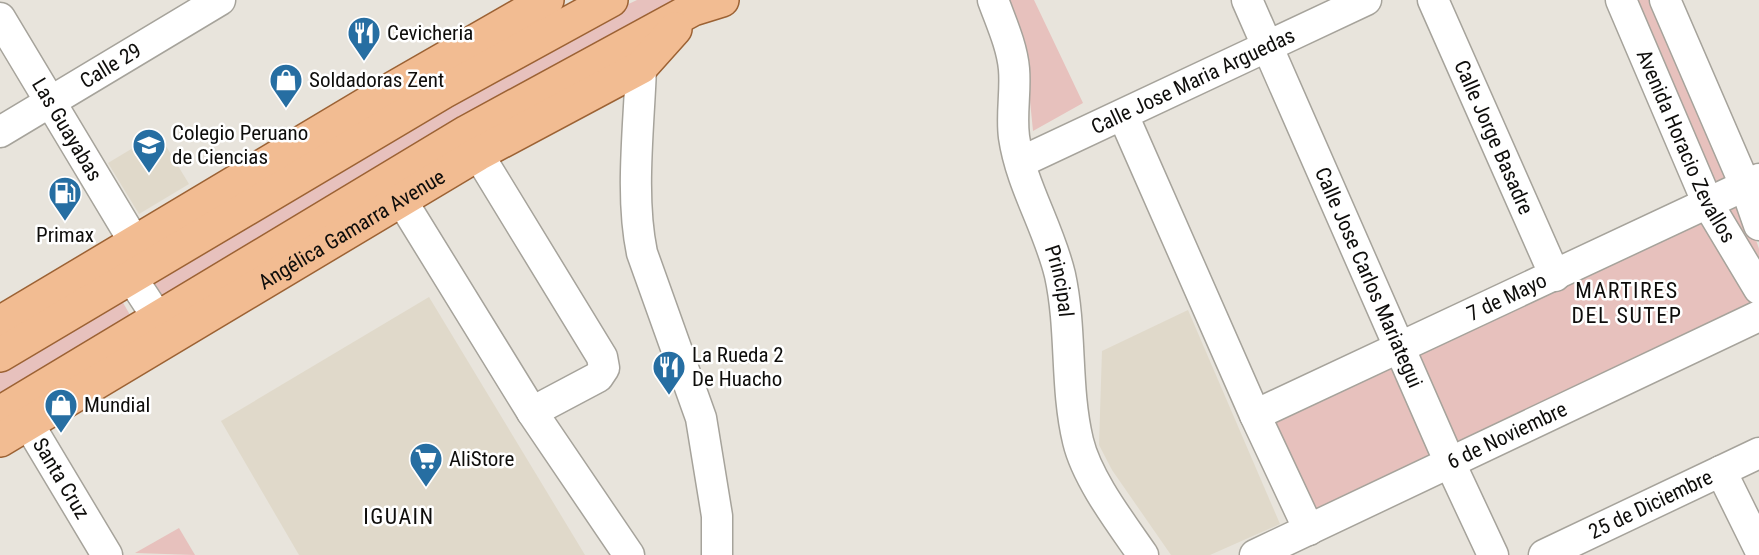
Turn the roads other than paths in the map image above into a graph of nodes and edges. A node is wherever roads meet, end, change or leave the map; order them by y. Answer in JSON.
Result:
{"nodes":[{"id":1,"x":220,"y":0,"type":"edge"},
{"id":2,"x":547,"y":0,"type":"edge"},
{"id":3,"x":611,"y":0,"type":"edge"},
{"id":4,"x":993,"y":0,"type":"edge"},
{"id":5,"x":1247,"y":0,"type":"edge"},
{"id":6,"x":1366,"y":0,"type":"edge"},
{"id":7,"x":1433,"y":0,"type":"edge"},
{"id":8,"x":1621,"y":0,"type":"edge"},
{"id":9,"x":1665,"y":0,"type":"edge"},
{"id":10,"x":708,"y":4,"type":"edge"},
{"id":11,"x":0,"y":18,"type":"edge"},
{"id":12,"x":1269,"y":46,"type":"junction"},
{"id":13,"x":640,"y":67,"type":"junction"},
{"id":14,"x":50,"y":102,"type":"junction"},
{"id":15,"x":1123,"y":116,"type":"junction"},
{"id":16,"x":0,"y":132,"type":"edge"},
{"id":17,"x":478,"y":154,"type":"junction"},
{"id":18,"x":1021,"y":162,"type":"junction"},
{"id":19,"x":1752,"y":182,"type":"edge"},
{"id":20,"x":395,"y":190,"type":"junction"},
{"id":21,"x":1708,"y":204,"type":"junction"},
{"id":22,"x":1759,"y":225,"type":"edge"},
{"id":23,"x":135,"y":243,"type":"junction"},
{"id":24,"x":1555,"y":276,"type":"junction"},
{"id":25,"x":131,"y":277,"type":"junction"},
{"id":26,"x":1759,"y":289,"type":"edge"},
{"id":27,"x":1759,"y":316,"type":"edge"},
{"id":28,"x":0,"y":323,"type":"edge"},
{"id":29,"x":164,"y":328,"type":"junction"},
{"id":30,"x":1400,"y":346,"type":"junction"},
{"id":31,"x":0,"y":354,"type":"edge"},
{"id":32,"x":532,"y":412,"type":"junction"},
{"id":33,"x":15,"y":413,"type":"edge"},
{"id":34,"x":1255,"y":415,"type":"junction"},
{"id":35,"x":0,"y":440,"type":"edge"},
{"id":36,"x":1759,"y":453,"type":"edge"},
{"id":37,"x":1450,"y":463,"type":"junction"},
{"id":38,"x":1721,"y":471,"type":"junction"},
{"id":39,"x":1308,"y":530,"type":"junction"},
{"id":40,"x":1759,"y":548,"type":"edge"},
{"id":41,"x":107,"y":555,"type":"edge"},
{"id":42,"x":629,"y":555,"type":"edge"},
{"id":43,"x":717,"y":555,"type":"edge"},
{"id":44,"x":1143,"y":555,"type":"edge"},
{"id":45,"x":1255,"y":555,"type":"edge"},
{"id":46,"x":1493,"y":555,"type":"edge"},
{"id":47,"x":1544,"y":555,"type":"edge"}],
"edges":[{"from":1,"to":14,"type":"street","name":"Calle 29"},
{"from":2,"to":23,"type":"main road"},
{"from":3,"to":25,"type":"main road"},
{"from":4,"to":18,"type":"street","name":"Principal"},
{"from":5,"to":12,"type":"street","name":"Calle Jose Carlos Mariategui"},
{"from":6,"to":12,"type":"street","name":"Calle Jose Maria Arguedas"},
{"from":7,"to":24,"type":"street","name":"Calle Jorge Basadre"},
{"from":8,"to":21,"type":"street","name":"Avenida Horacio Zevallos"},
{"from":9,"to":19,"type":"street","name":"Avenida Horacio Zevallos"},
{"from":10,"to":13,"type":"main road","name":"Angélica Gamarra Avenue"},
{"from":10,"to":20,"type":"main road","name":"Angélica Gamarra Avenue"},
{"from":11,"to":14,"type":"street","name":"Las Guayabas"},
{"from":12,"to":15,"type":"street","name":"Calle Jose Maria Arguedas"},
{"from":12,"to":30,"type":"street","name":"Calle Jose Carlos Mariategui"},
{"from":13,"to":17,"type":"main road","name":"Angélica Gamarra Avenue"},
{"from":13,"to":43,"type":"street"},
{"from":14,"to":16,"type":"street","name":"Calle 29"},
{"from":14,"to":23,"type":"street","name":"Las Guayabas"},
{"from":15,"to":18,"type":"street","name":"Calle Jose Maria Arguedas"},
{"from":15,"to":34,"type":"street"},
{"from":17,"to":20,"type":"main road","name":"Angélica Gamarra Avenue"},
{"from":17,"to":32,"type":"street"},
{"from":18,"to":44,"type":"street","name":"Principal"},
{"from":19,"to":21,"type":"street","name":"7 de Mayo"},
{"from":19,"to":22,"type":"street","name":"Avenida Horacio Zevallos"},
{"from":20,"to":29,"type":"main road","name":"Angélica Gamarra Avenue"},
{"from":20,"to":32,"type":"street"},
{"from":21,"to":24,"type":"street","name":"7 de Mayo"},
{"from":21,"to":26,"type":"street","name":"Avenida Horacio Zevallos"},
{"from":23,"to":25,"type":"street"},
{"from":23,"to":28,"type":"main road"},
{"from":24,"to":30,"type":"street","name":"7 de Mayo"},
{"from":25,"to":29,"type":"street"},
{"from":25,"to":31,"type":"main road"},
{"from":27,"to":37,"type":"street","name":"6 de Noviembre"},
{"from":29,"to":33,"type":"main road","name":"Angélica Gamarra Avenue"},
{"from":30,"to":34,"type":"street","name":"7 de Mayo"},
{"from":30,"to":37,"type":"street","name":"Calle Jose Carlos Mariategui"},
{"from":32,"to":42,"type":"street"},
{"from":33,"to":35,"type":"main road","name":"Angélica Gamarra Avenue"},
{"from":33,"to":41,"type":"street","name":"Santa Cruz"},
{"from":34,"to":39,"type":"street"},
{"from":36,"to":38,"type":"street","name":"25 de Diciembre"},
{"from":37,"to":39,"type":"street","name":"6 de Noviembre"},
{"from":37,"to":46,"type":"street","name":"Calle Jose Carlos Mariategui"},
{"from":38,"to":40,"type":"street"},
{"from":38,"to":47,"type":"street","name":"25 de Diciembre"},
{"from":39,"to":45,"type":"street","name":"6 de Noviembre"}]}
